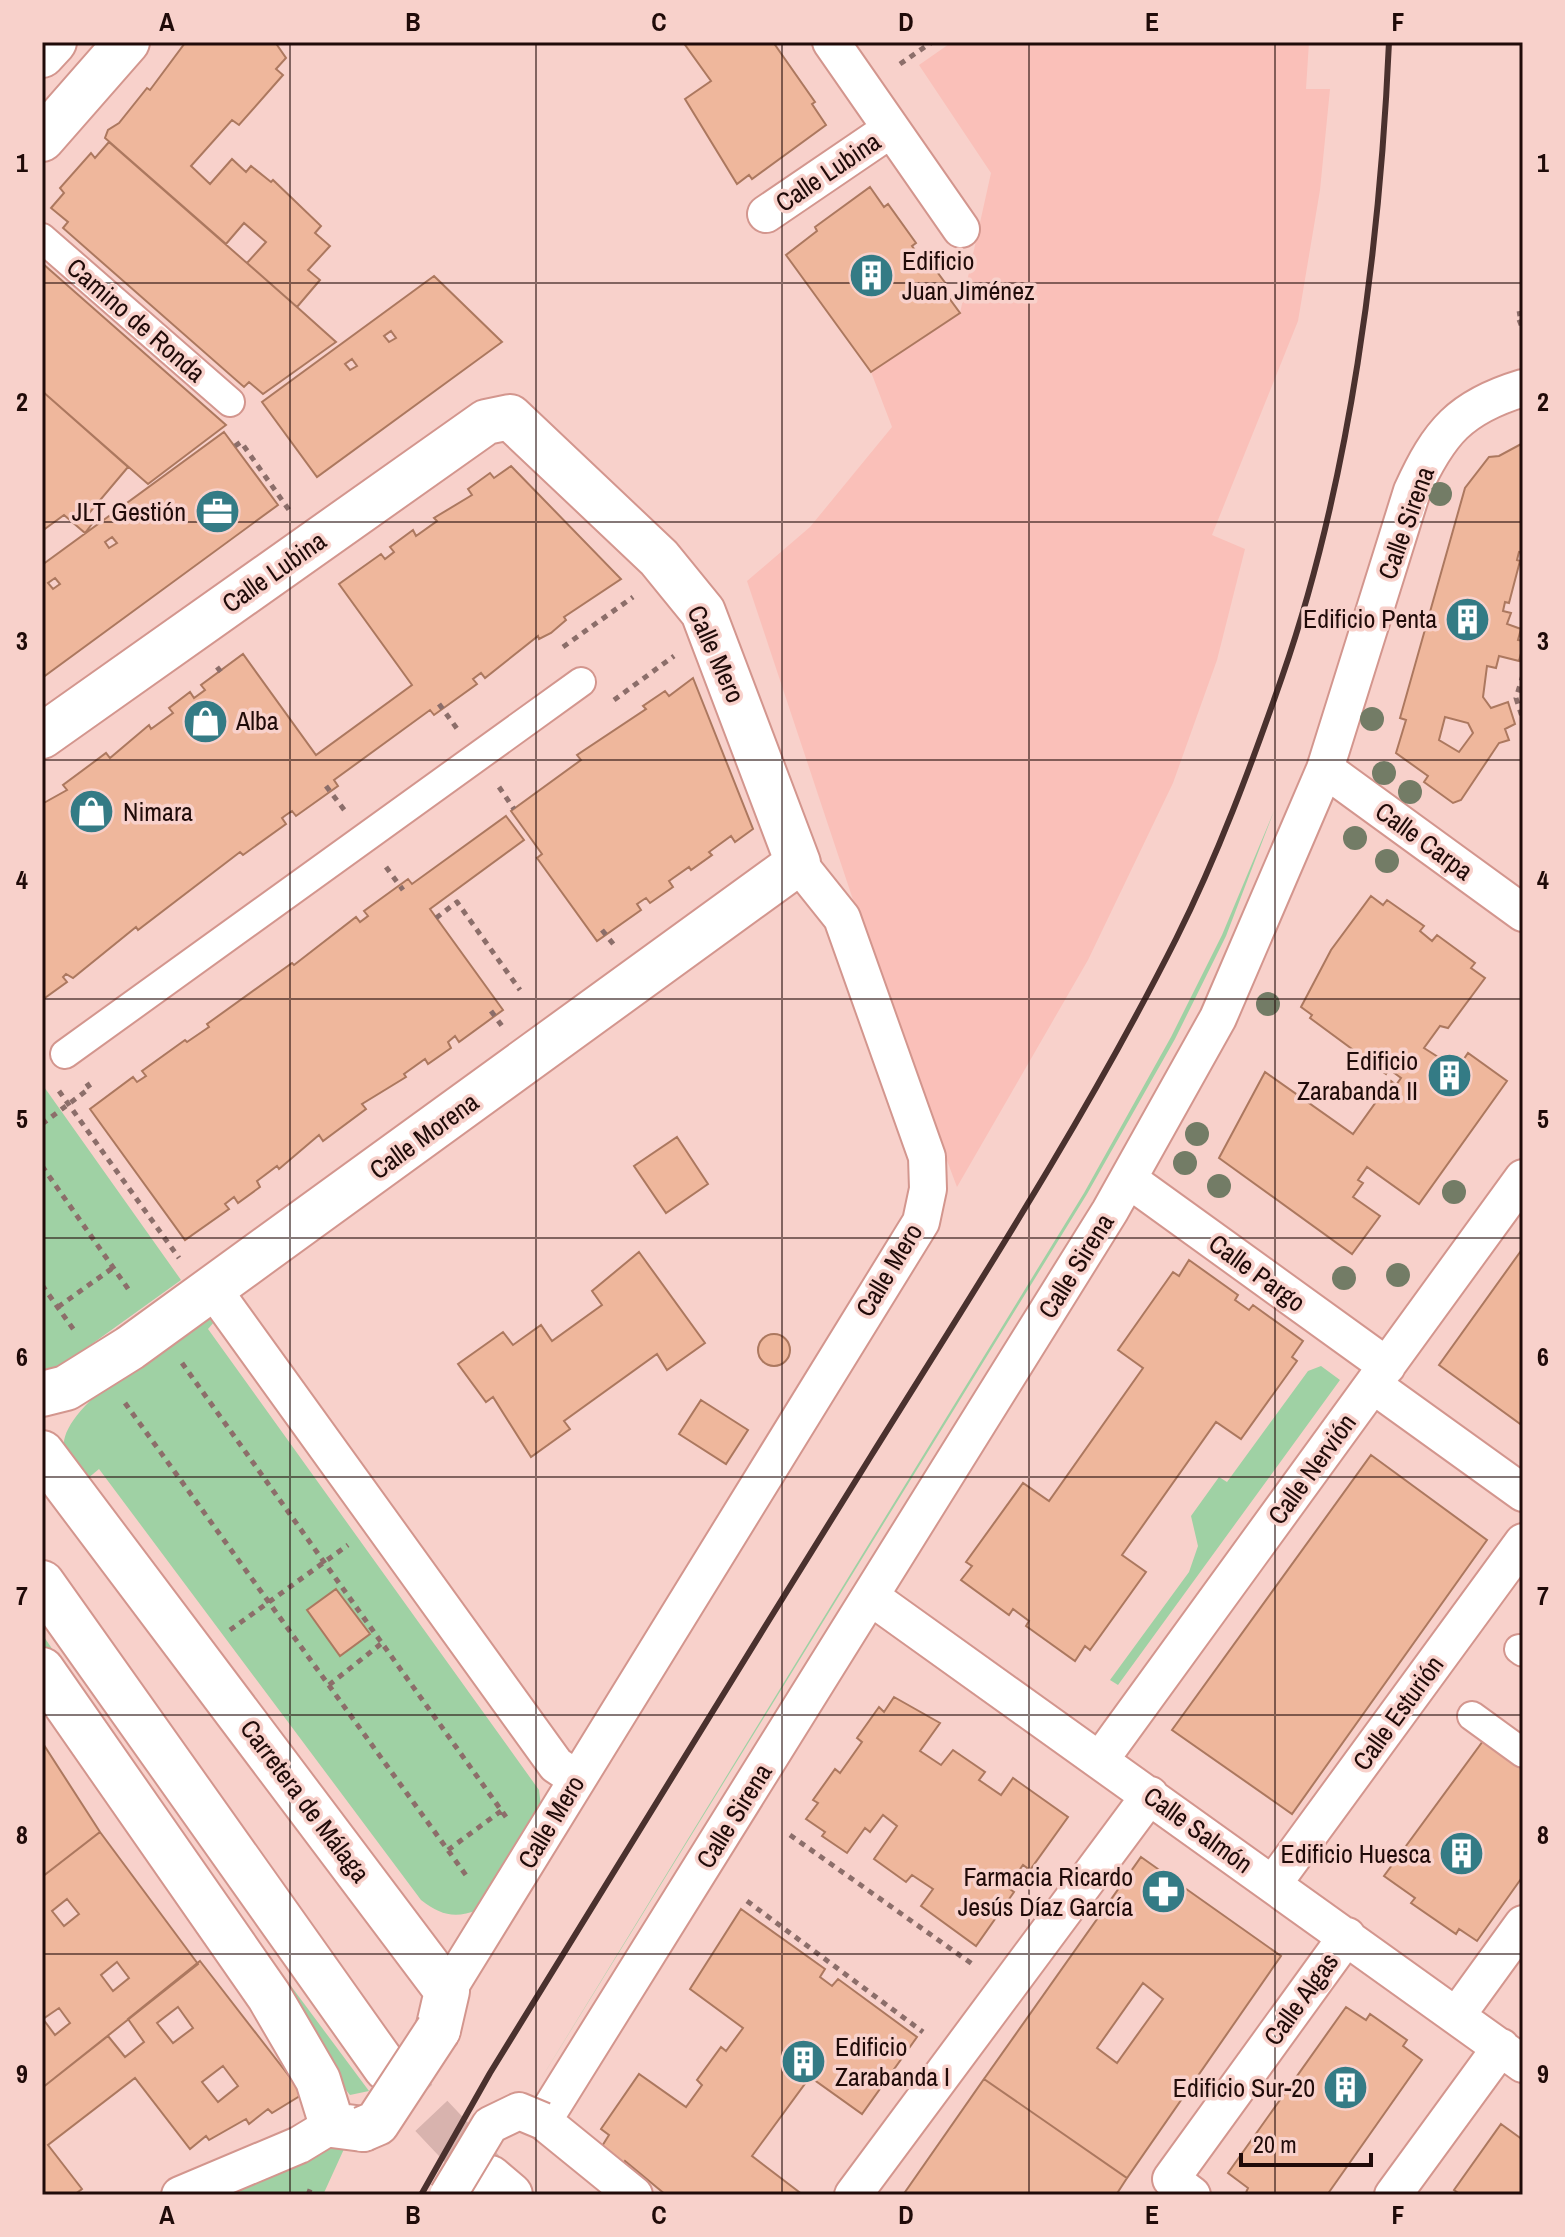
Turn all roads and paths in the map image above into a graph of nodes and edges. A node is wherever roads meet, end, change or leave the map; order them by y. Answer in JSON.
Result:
{"nodes":[{"id":1,"x":54,"y":42,"type":"edge"},
{"id":2,"x":127,"y":42,"type":"edge"},
{"id":3,"x":831,"y":42,"type":"edge"},
{"id":4,"x":932,"y":42,"type":"edge"},
{"id":5,"x":42,"y":55,"type":"edge"},
{"id":6,"x":900,"y":64,"type":"dead end"},
{"id":7,"x":891,"y":129,"type":"junction"},
{"id":8,"x":42,"y":139,"type":"edge"},
{"id":9,"x":766,"y":214,"type":"dead end"},
{"id":10,"x":961,"y":229,"type":"dead end"},
{"id":11,"x":42,"y":238,"type":"edge"},
{"id":12,"x":1523,"y":313,"type":"edge"},
{"id":13,"x":1523,"y":330,"type":"edge"},
{"id":14,"x":1523,"y":388,"type":"edge"},
{"id":15,"x":230,"y":402,"type":"dead end"},
{"id":16,"x":510,"y":417,"type":"joint"},
{"id":17,"x":235,"y":446,"type":"dead end"},
{"id":18,"x":290,"y":511,"type":"dead end"},
{"id":19,"x":642,"y":591,"type":"dead end"},
{"id":20,"x":606,"y":616,"type":"dead end"},
{"id":21,"x":684,"y":649,"type":"dead end"},
{"id":22,"x":651,"y":673,"type":"dead end"},
{"id":23,"x":1523,"y":675,"type":"edge"},
{"id":24,"x":581,"y":682,"type":"dead end"},
{"id":25,"x":1523,"y":720,"type":"edge"},
{"id":26,"x":42,"y":736,"type":"edge"},
{"id":27,"x":1325,"y":769,"type":"junction"},
{"id":28,"x":798,"y":863,"type":"junction"},
{"id":29,"x":1523,"y":913,"type":"edge"},
{"id":30,"x":436,"y":918,"type":"dead end"},
{"id":31,"x":520,"y":990,"type":"dead end"},
{"id":32,"x":65,"y":1054,"type":"dead end"},
{"id":33,"x":51,"y":1080,"type":"dead end"},
{"id":34,"x":68,"y":1104,"type":"junction"},
{"id":35,"x":42,"y":1124,"type":"edge"},
{"id":36,"x":42,"y":1166,"type":"edge"},
{"id":37,"x":1523,"y":1178,"type":"edge"},
{"id":38,"x":1128,"y":1179,"type":"junction"},
{"id":39,"x":114,"y":1267,"type":"junction"},
{"id":40,"x":198,"y":1277,"type":"junction"},
{"id":41,"x":42,"y":1285,"type":"edge"},
{"id":42,"x":136,"y":1299,"type":"dead end"},
{"id":43,"x":58,"y":1307,"type":"junction"},
{"id":44,"x":80,"y":1338,"type":"dead end"},
{"id":45,"x":180,"y":1361,"type":"dead end"},
{"id":46,"x":1380,"y":1375,"type":"junction"},
{"id":47,"x":42,"y":1394,"type":"edge"},
{"id":48,"x":124,"y":1403,"type":"dead end"},
{"id":49,"x":42,"y":1453,"type":"edge"},
{"id":50,"x":1523,"y":1493,"type":"edge"},
{"id":51,"x":353,"y":1541,"type":"dead end"},
{"id":52,"x":1523,"y":1542,"type":"edge"},
{"id":53,"x":324,"y":1562,"type":"junction"},
{"id":54,"x":42,"y":1583,"type":"edge"},
{"id":55,"x":871,"y":1597,"type":"junction"},
{"id":56,"x":269,"y":1602,"type":"junction"},
{"id":57,"x":219,"y":1638,"type":"dead end"},
{"id":58,"x":382,"y":1643,"type":"junction"},
{"id":59,"x":42,"y":1670,"type":"edge"},
{"id":60,"x":329,"y":1685,"type":"junction"},
{"id":61,"x":1472,"y":1716,"type":"dead end"},
{"id":62,"x":1523,"y":1753,"type":"edge"},
{"id":63,"x":1100,"y":1760,"type":"junction"},
{"id":64,"x":577,"y":1779,"type":"junction"},
{"id":65,"x":1150,"y":1795,"type":"junction"},
{"id":66,"x":501,"y":1811,"type":"junction"},
{"id":67,"x":509,"y":1822,"type":"dead end"},
{"id":68,"x":790,"y":1835,"type":"dead end"},
{"id":69,"x":448,"y":1850,"type":"junction"},
{"id":70,"x":471,"y":1883,"type":"dead end"},
{"id":71,"x":1273,"y":1884,"type":"junction"},
{"id":72,"x":747,"y":1901,"type":"dead end"},
{"id":73,"x":1523,"y":1924,"type":"edge"},
{"id":74,"x":1347,"y":1936,"type":"junction"},
{"id":75,"x":977,"y":1967,"type":"dead end"},
{"id":76,"x":442,"y":2010,"type":"junction"},
{"id":77,"x":1457,"y":2015,"type":"junction"},
{"id":78,"x":929,"y":2036,"type":"dead end"},
{"id":79,"x":1512,"y":2055,"type":"edge"},
{"id":80,"x":386,"y":2068,"type":"tunnel mouth"},
{"id":81,"x":543,"y":2121,"type":"junction"},
{"id":82,"x":348,"y":2127,"type":"junction"},
{"id":83,"x":1182,"y":2187,"type":"edge"},
{"id":84,"x":180,"y":2195,"type":"edge"},
{"id":85,"x":448,"y":2195,"type":"edge"},
{"id":86,"x":634,"y":2195,"type":"edge"},
{"id":87,"x":853,"y":2195,"type":"edge"},
{"id":88,"x":1393,"y":2195,"type":"edge"}],
"edges":[{"from":1,"to":5,"type":"street"},
{"from":2,"to":8,"type":"street"},
{"from":3,"to":7,"type":"street"},
{"from":4,"to":6,"type":"path"},
{"from":7,"to":9,"type":"street","name":"Calle Lubina"},
{"from":7,"to":10,"type":"street"},
{"from":11,"to":15,"type":"street","name":"Camino de Ronda"},
{"from":12,"to":13,"type":"path"},
{"from":14,"to":27,"type":"street","name":"Calle Sirena"},
{"from":16,"to":26,"type":"street","name":"Calle Lubina"},
{"from":16,"to":28,"type":"street","name":"Calle Mero"},
{"from":17,"to":18,"type":"path"},
{"from":19,"to":20,"type":"path"},
{"from":21,"to":22,"type":"path"},
{"from":23,"to":25,"type":"path"},
{"from":24,"to":32,"type":"street"},
{"from":27,"to":29,"type":"street","name":"Calle Carpa"},
{"from":27,"to":38,"type":"street","name":"Calle Sirena"},
{"from":28,"to":40,"type":"street","name":"Calle Morena"},
{"from":28,"to":64,"type":"street","name":"Calle Mero"},
{"from":30,"to":31,"type":"path"},
{"from":33,"to":34,"type":"path"},
{"from":34,"to":35,"type":"path"},
{"from":34,"to":40,"type":"path"},
{"from":36,"to":39,"type":"path"},
{"from":37,"to":46,"type":"street","name":"Calle Nervión"},
{"from":38,"to":46,"type":"street","name":"Calle Pargo"},
{"from":38,"to":55,"type":"street","name":"Calle Sirena"},
{"from":39,"to":42,"type":"path"},
{"from":39,"to":43,"type":"path"},
{"from":40,"to":47,"type":"street","name":"Calle Morena"},
{"from":40,"to":64,"type":"street"},
{"from":41,"to":43,"type":"path"},
{"from":43,"to":44,"type":"path"},
{"from":45,"to":53,"type":"path"},
{"from":46,"to":50,"type":"street","name":"Calle Pargo"},
{"from":46,"to":63,"type":"street","name":"Calle Nervión"},
{"from":48,"to":56,"type":"path"},
{"from":49,"to":76,"type":"street","name":"Carretera de Málaga"},
{"from":51,"to":53,"type":"path"},
{"from":52,"to":71,"type":"street","name":"Calle Esturión"},
{"from":53,"to":56,"type":"path"},
{"from":53,"to":58,"type":"path"},
{"from":54,"to":80,"type":"street"},
{"from":55,"to":63,"type":"street","name":"Calle Salmón"},
{"from":55,"to":81,"type":"street","name":"Calle Sirena"},
{"from":56,"to":57,"type":"path"},
{"from":56,"to":60,"type":"path"},
{"from":58,"to":60,"type":"path"},
{"from":58,"to":66,"type":"path"},
{"from":59,"to":82,"type":"street"},
{"from":60,"to":69,"type":"path"},
{"from":61,"to":62,"type":"street"},
{"from":63,"to":65,"type":"street","name":"Calle Salmón"},
{"from":64,"to":76,"type":"street","name":"Calle Mero"},
{"from":65,"to":71,"type":"street","name":"Calle Salmón"},
{"from":65,"to":87,"type":"street"},
{"from":66,"to":67,"type":"path"},
{"from":66,"to":69,"type":"path"},
{"from":68,"to":75,"type":"path"},
{"from":69,"to":70,"type":"path"},
{"from":71,"to":74,"type":"street","name":"Calle Salmón"},
{"from":72,"to":78,"type":"path"},
{"from":73,"to":77,"type":"street"},
{"from":74,"to":77,"type":"street","name":"Calle Salmón"},
{"from":74,"to":83,"type":"street","name":"Calle Algas"},
{"from":76,"to":82,"type":"street","bridge":true},
{"from":77,"to":79,"type":"street","name":"Calle Salmón"},
{"from":79,"to":88,"type":"street"},
{"from":81,"to":85,"type":"street","bridge":true},
{"from":81,"to":86,"type":"street"},
{"from":82,"to":84,"type":"street"}]}
